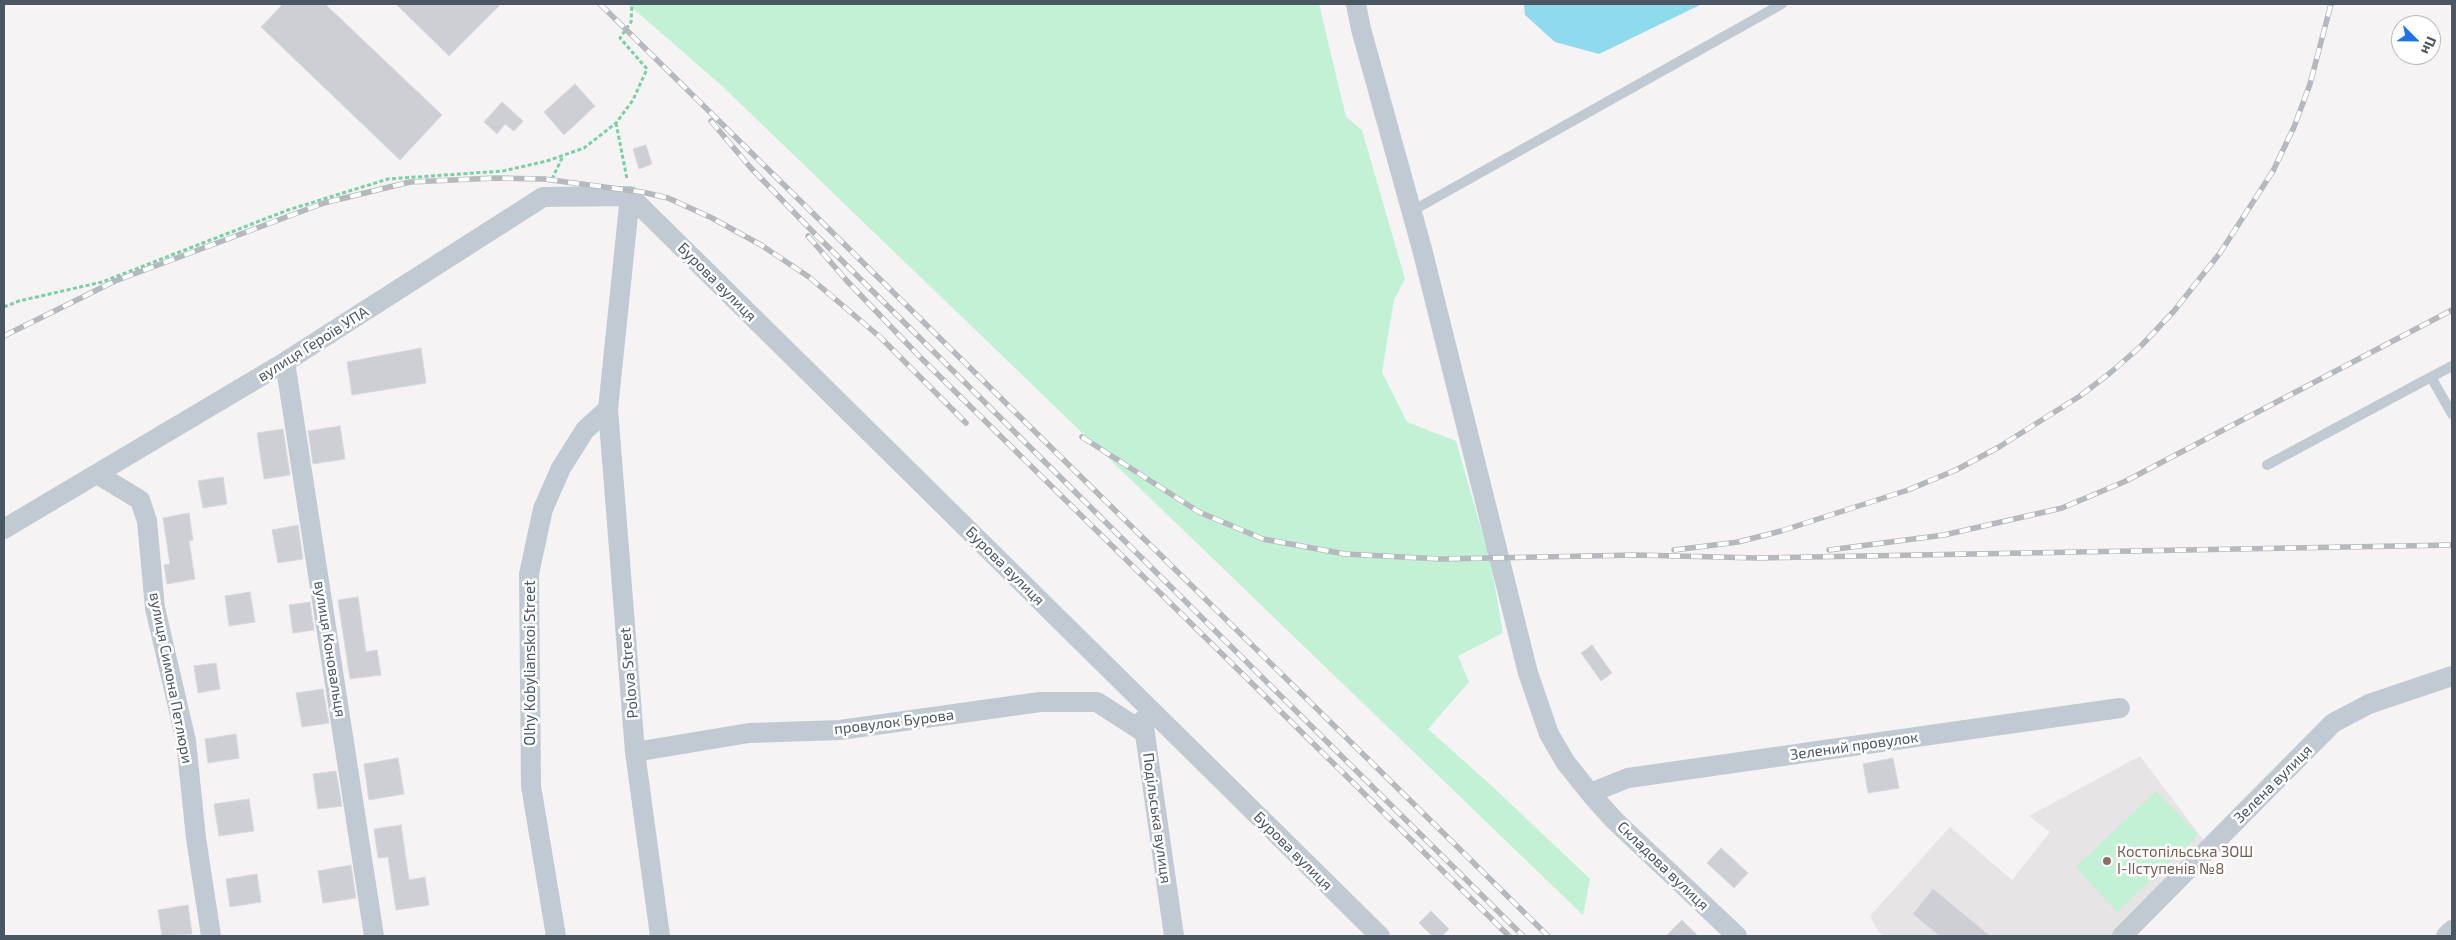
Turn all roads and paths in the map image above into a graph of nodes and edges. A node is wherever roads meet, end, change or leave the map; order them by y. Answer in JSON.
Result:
{"nodes":[{"id":1,"x":632,"y":4,"type":"edge"},
{"id":2,"x":1356,"y":4,"type":"edge"},
{"id":3,"x":1782,"y":4,"type":"edge"},
{"id":4,"x":616,"y":123,"type":"junction"},
{"id":5,"x":563,"y":155,"type":"junction"},
{"id":6,"x":630,"y":196,"type":"junction"},
{"id":7,"x":543,"y":197,"type":"junction"},
{"id":8,"x":1412,"y":211,"type":"junction"},
{"id":9,"x":4,"y":307,"type":"edge"},
{"id":10,"x":285,"y":362,"type":"junction"},
{"id":11,"x":2452,"y":366,"type":"edge"},
{"id":12,"x":2432,"y":377,"type":"junction"},
{"id":13,"x":608,"y":409,"type":"junction"},
{"id":14,"x":2452,"y":414,"type":"edge"},
{"id":15,"x":2267,"y":465,"type":"dead end"},
{"id":16,"x":97,"y":474,"type":"junction"},
{"id":17,"x":4,"y":529,"type":"edge"},
{"id":18,"x":2452,"y":676,"type":"edge"},
{"id":19,"x":1140,"y":700,"type":"junction"},
{"id":20,"x":2120,"y":708,"type":"dead end"},
{"id":21,"x":1145,"y":733,"type":"junction"},
{"id":22,"x":635,"y":752,"type":"junction"},
{"id":23,"x":1590,"y":794,"type":"junction"},
{"id":24,"x":2452,"y":930,"type":"edge"},
{"id":25,"x":211,"y":936,"type":"edge"},
{"id":26,"x":374,"y":936,"type":"edge"},
{"id":27,"x":556,"y":936,"type":"edge"},
{"id":28,"x":660,"y":936,"type":"edge"},
{"id":29,"x":1174,"y":936,"type":"edge"},
{"id":30,"x":1380,"y":936,"type":"edge"},
{"id":31,"x":1737,"y":936,"type":"edge"},
{"id":32,"x":2122,"y":936,"type":"edge"},
{"id":33,"x":2446,"y":936,"type":"edge"}],
"edges":[{"from":1,"to":4,"type":"path"},
{"from":2,"to":8,"type":"street","name":"Складова вулиця"},
{"from":3,"to":8,"type":"lane"},
{"from":4,"to":5,"type":"path"},
{"from":4,"to":6,"type":"path"},
{"from":5,"to":7,"type":"path"},
{"from":5,"to":9,"type":"path"},
{"from":6,"to":7,"type":"street"},
{"from":6,"to":13,"type":"street","name":"Polova Street"},
{"from":6,"to":19,"type":"street","name":"Бурова вулиця"},
{"from":7,"to":10,"type":"street","name":"вулиця Героїв УПА"},
{"from":8,"to":23,"type":"street","name":"Складова вулиця"},
{"from":10,"to":16,"type":"street","name":"вулиця Героїв УПА"},
{"from":10,"to":26,"type":"street","name":"вулиця Коновальця"},
{"from":11,"to":12,"type":"lane"},
{"from":12,"to":14,"type":"lane"},
{"from":12,"to":15,"type":"lane"},
{"from":13,"to":22,"type":"street","name":"Polova Street"},
{"from":13,"to":27,"type":"street","name":"Olhy Kobylianskoi Street"},
{"from":16,"to":17,"type":"street","name":"вулиця Героїв УПА"},
{"from":16,"to":25,"type":"street","name":"вулиця Симона Петлюри"},
{"from":18,"to":32,"type":"street","name":"Зелена вулиця"},
{"from":19,"to":21,"type":"street","name":"Подільська вулиця"},
{"from":19,"to":30,"type":"street","name":"Бурова вулиця"},
{"from":20,"to":23,"type":"street","name":"Зелений провулок"},
{"from":21,"to":22,"type":"street","name":"провулок Бурова"},
{"from":21,"to":29,"type":"street","name":"Подільська вулиця"},
{"from":22,"to":28,"type":"street","name":"Polova Street"},
{"from":23,"to":31,"type":"street","name":"Складова вулиця"},
{"from":24,"to":33,"type":"street"}]}
